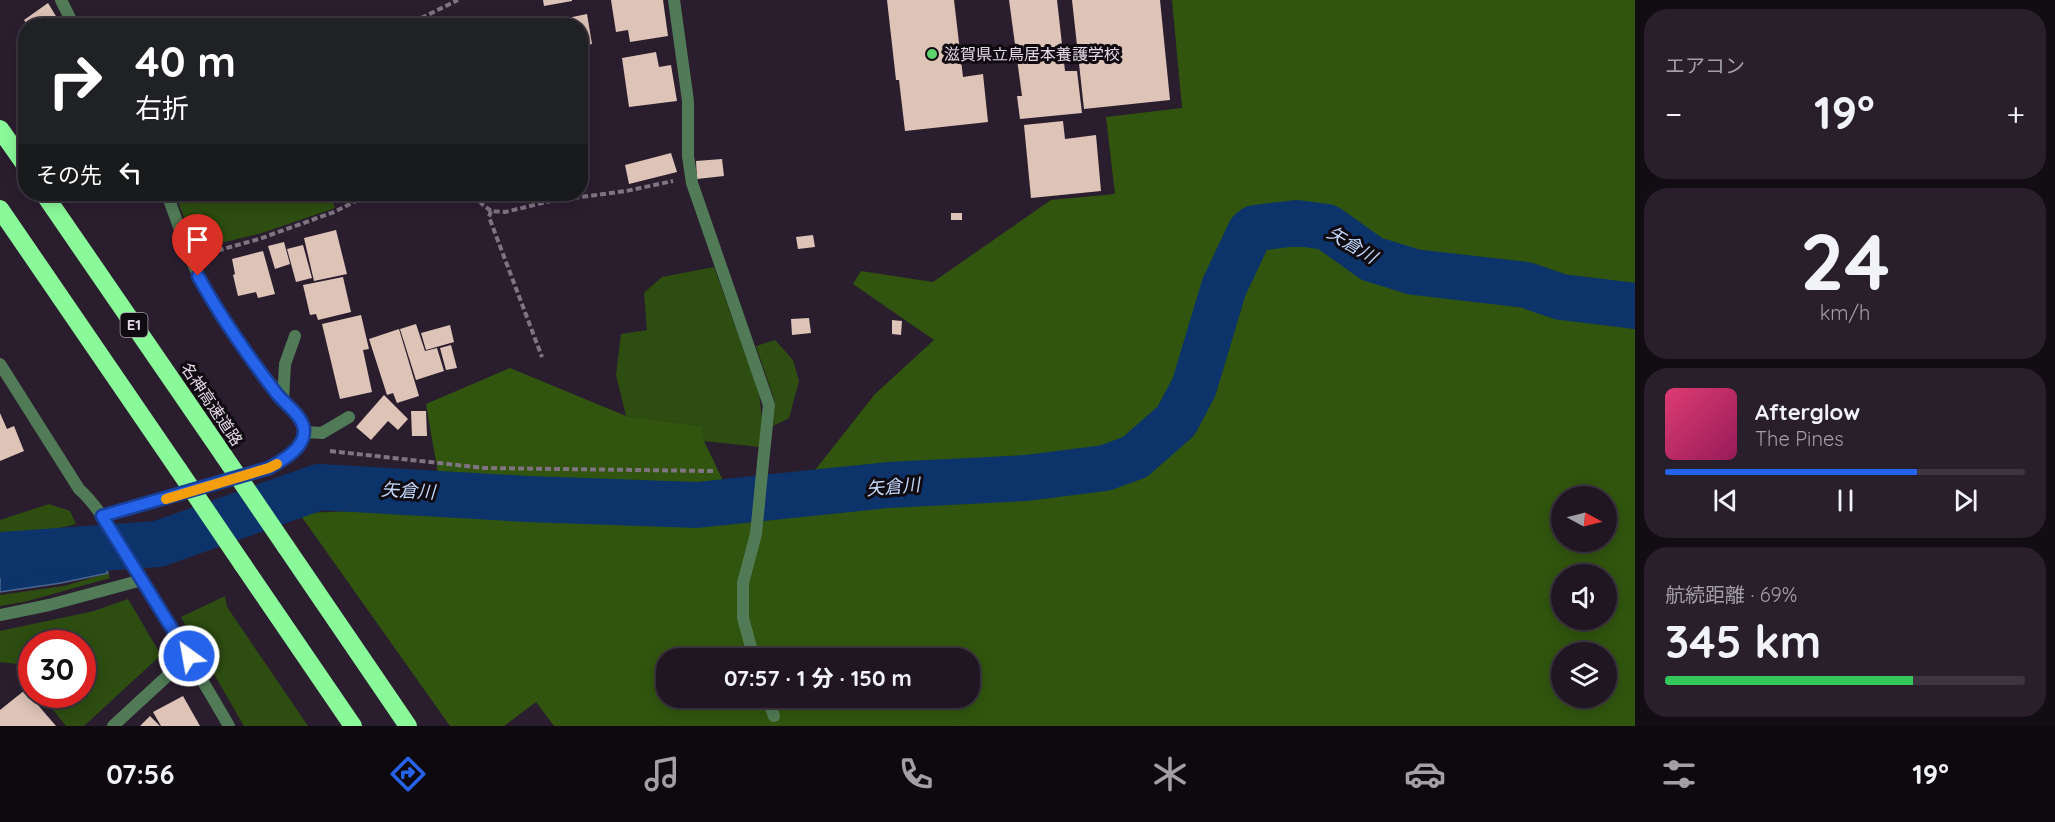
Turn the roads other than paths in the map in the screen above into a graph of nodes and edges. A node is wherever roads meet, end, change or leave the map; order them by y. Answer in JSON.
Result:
{"nodes":[{"id":1,"x":61,"y":0,"type":"edge"},
{"id":2,"x":674,"y":0,"type":"edge"},
{"id":3,"x":70,"y":18,"type":"edge"},
{"id":4,"x":0,"y":129,"type":"edge"},
{"id":5,"x":18,"y":155,"type":"edge"},
{"id":6,"x":49,"y":201,"type":"edge"},
{"id":7,"x":169,"y":201,"type":"edge"},
{"id":8,"x":0,"y":208,"type":"edge"},
{"id":9,"x":295,"y":336,"type":"dead end"},
{"id":10,"x":0,"y":364,"type":"edge"},
{"id":11,"x":283,"y":401,"type":"junction"},
{"id":12,"x":349,"y":417,"type":"dead end"},
{"id":13,"x":304,"y":432,"type":"junction"},
{"id":14,"x":104,"y":520,"type":"junction"},
{"id":15,"x":138,"y":575,"type":"junction"},
{"id":16,"x":0,"y":615,"type":"edge"},
{"id":17,"x":751,"y":648,"type":"edge"},
{"id":18,"x":189,"y":656,"type":"junction"},
{"id":19,"x":771,"y":708,"type":"edge"},
{"id":20,"x":774,"y":716,"type":"dead end"},
{"id":21,"x":112,"y":726,"type":"edge"},
{"id":22,"x":229,"y":726,"type":"edge"},
{"id":23,"x":353,"y":726,"type":"edge"},
{"id":24,"x":408,"y":726,"type":"edge"}],
"edges":[{"from":1,"to":3,"type":"street"},
{"from":2,"to":17,"type":"street"},
{"from":4,"to":5,"type":"highway"},
{"from":6,"to":24,"type":"highway","name":"名神高速道路","number":"E1","bridge":true},
{"from":7,"to":11,"type":"street"},
{"from":8,"to":23,"type":"highway","bridge":true},
{"from":9,"to":11,"type":"street"},
{"from":10,"to":14,"type":"street"},
{"from":11,"to":13,"type":"street"},
{"from":12,"to":13,"type":"street"},
{"from":13,"to":14,"type":"street"},
{"from":14,"to":15,"type":"street"},
{"from":15,"to":16,"type":"street"},
{"from":15,"to":18,"type":"street"},
{"from":18,"to":21,"type":"street"},
{"from":18,"to":22,"type":"street"},
{"from":19,"to":20,"type":"street"}]}
